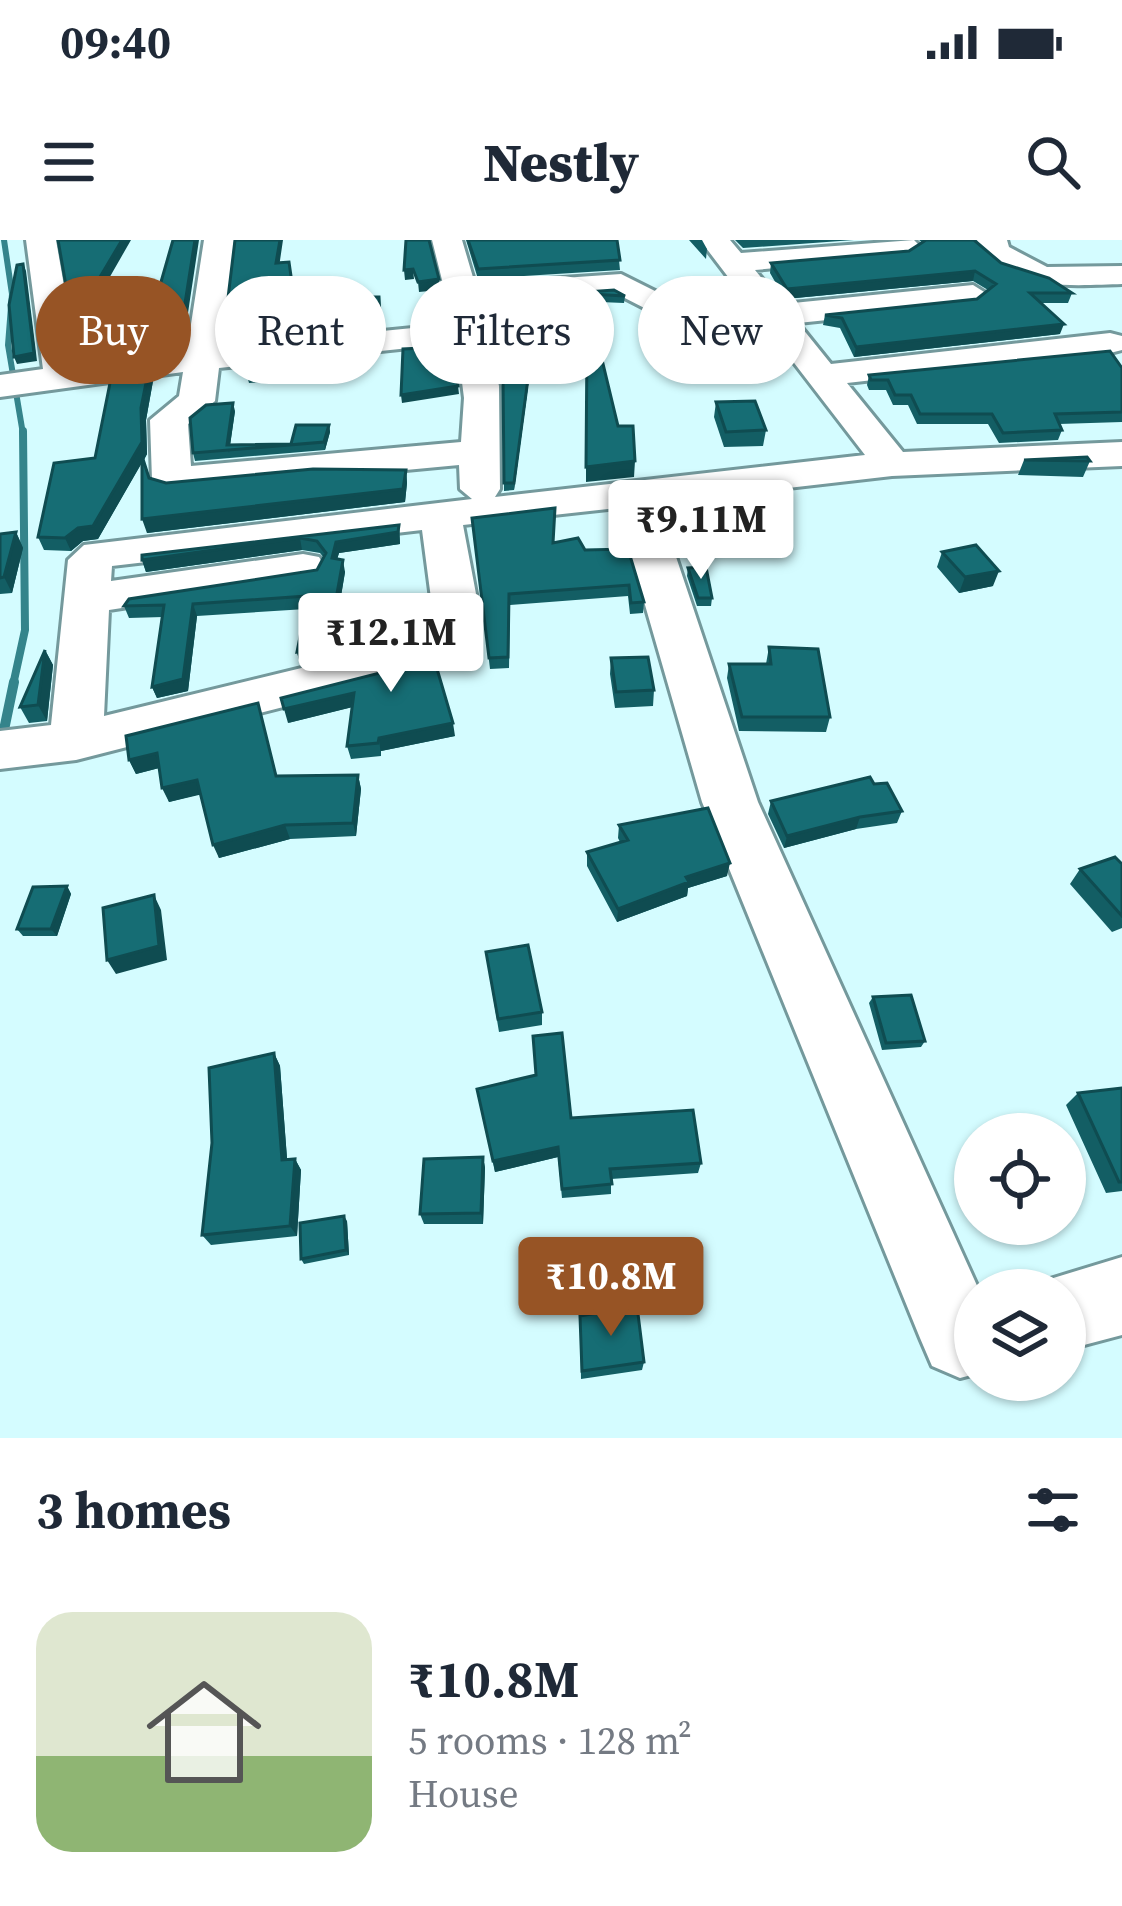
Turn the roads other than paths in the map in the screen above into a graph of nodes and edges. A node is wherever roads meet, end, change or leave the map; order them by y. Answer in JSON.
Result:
{"nodes":[{"id":1,"x":41,"y":240,"type":"edge"},
{"id":2,"x":219,"y":240,"type":"edge"},
{"id":3,"x":447,"y":240,"type":"edge"},
{"id":4,"x":992,"y":240,"type":"edge"},
{"id":5,"x":906,"y":248,"type":"edge"},
{"id":6,"x":724,"y":251,"type":"edge"},
{"id":7,"x":1122,"y":251,"type":"edge"},
{"id":8,"x":1122,"y":271,"type":"edge"},
{"id":9,"x":46,"y":276,"type":"edge"},
{"id":10,"x":458,"y":276,"type":"edge"},
{"id":11,"x":744,"y":276,"type":"edge"},
{"id":12,"x":973,"y":295,"type":"edge"},
{"id":13,"x":805,"y":301,"type":"edge"},
{"id":14,"x":410,"y":338,"type":"edge"},
{"id":15,"x":1110,"y":343,"type":"dead end"},
{"id":16,"x":805,"y":351,"type":"edge"},
{"id":17,"x":201,"y":359,"type":"junction"},
{"id":18,"x":191,"y":360,"type":"edge"},
{"id":19,"x":824,"y":375,"type":"junction"},
{"id":20,"x":36,"y":381,"type":"edge"},
{"id":21,"x":481,"y":384,"type":"edge"},
{"id":22,"x":0,"y":386,"type":"edge"},
{"id":23,"x":476,"y":452,"type":"junction"},
{"id":24,"x":1122,"y":454,"type":"edge"},
{"id":25,"x":892,"y":464,"type":"junction"},
{"id":26,"x":634,"y":494,"type":"junction"},
{"id":27,"x":456,"y":522,"type":"junction"},
{"id":28,"x":34,"y":746,"type":"edge"},
{"id":29,"x":1122,"y":1296,"type":"edge"},
{"id":30,"x":1086,"y":1305,"type":"edge"},
{"id":31,"x":954,"y":1324,"type":"edge"}],
"edges":[{"from":1,"to":9,"type":"street"},
{"from":2,"to":17,"type":"street"},
{"from":3,"to":10,"type":"street"},
{"from":4,"to":8,"type":"street"},
{"from":5,"to":6,"type":"street"},
{"from":6,"to":11,"type":"street"},
{"from":7,"to":8,"type":"street"},
{"from":12,"to":13,"type":"street"},
{"from":14,"to":17,"type":"street"},
{"from":15,"to":19,"type":"street"},
{"from":16,"to":19,"type":"street"},
{"from":17,"to":18,"type":"street"},
{"from":17,"to":23,"type":"street"},
{"from":19,"to":25,"type":"street"},
{"from":20,"to":22,"type":"street"},
{"from":21,"to":23,"type":"street"},
{"from":23,"to":27,"type":"street"},
{"from":24,"to":25,"type":"street"},
{"from":25,"to":26,"type":"street"},
{"from":26,"to":27,"type":"street"},
{"from":26,"to":31,"type":"street"},
{"from":27,"to":28,"type":"street"},
{"from":27,"to":28,"type":"street"},
{"from":29,"to":30,"type":"street"}]}
